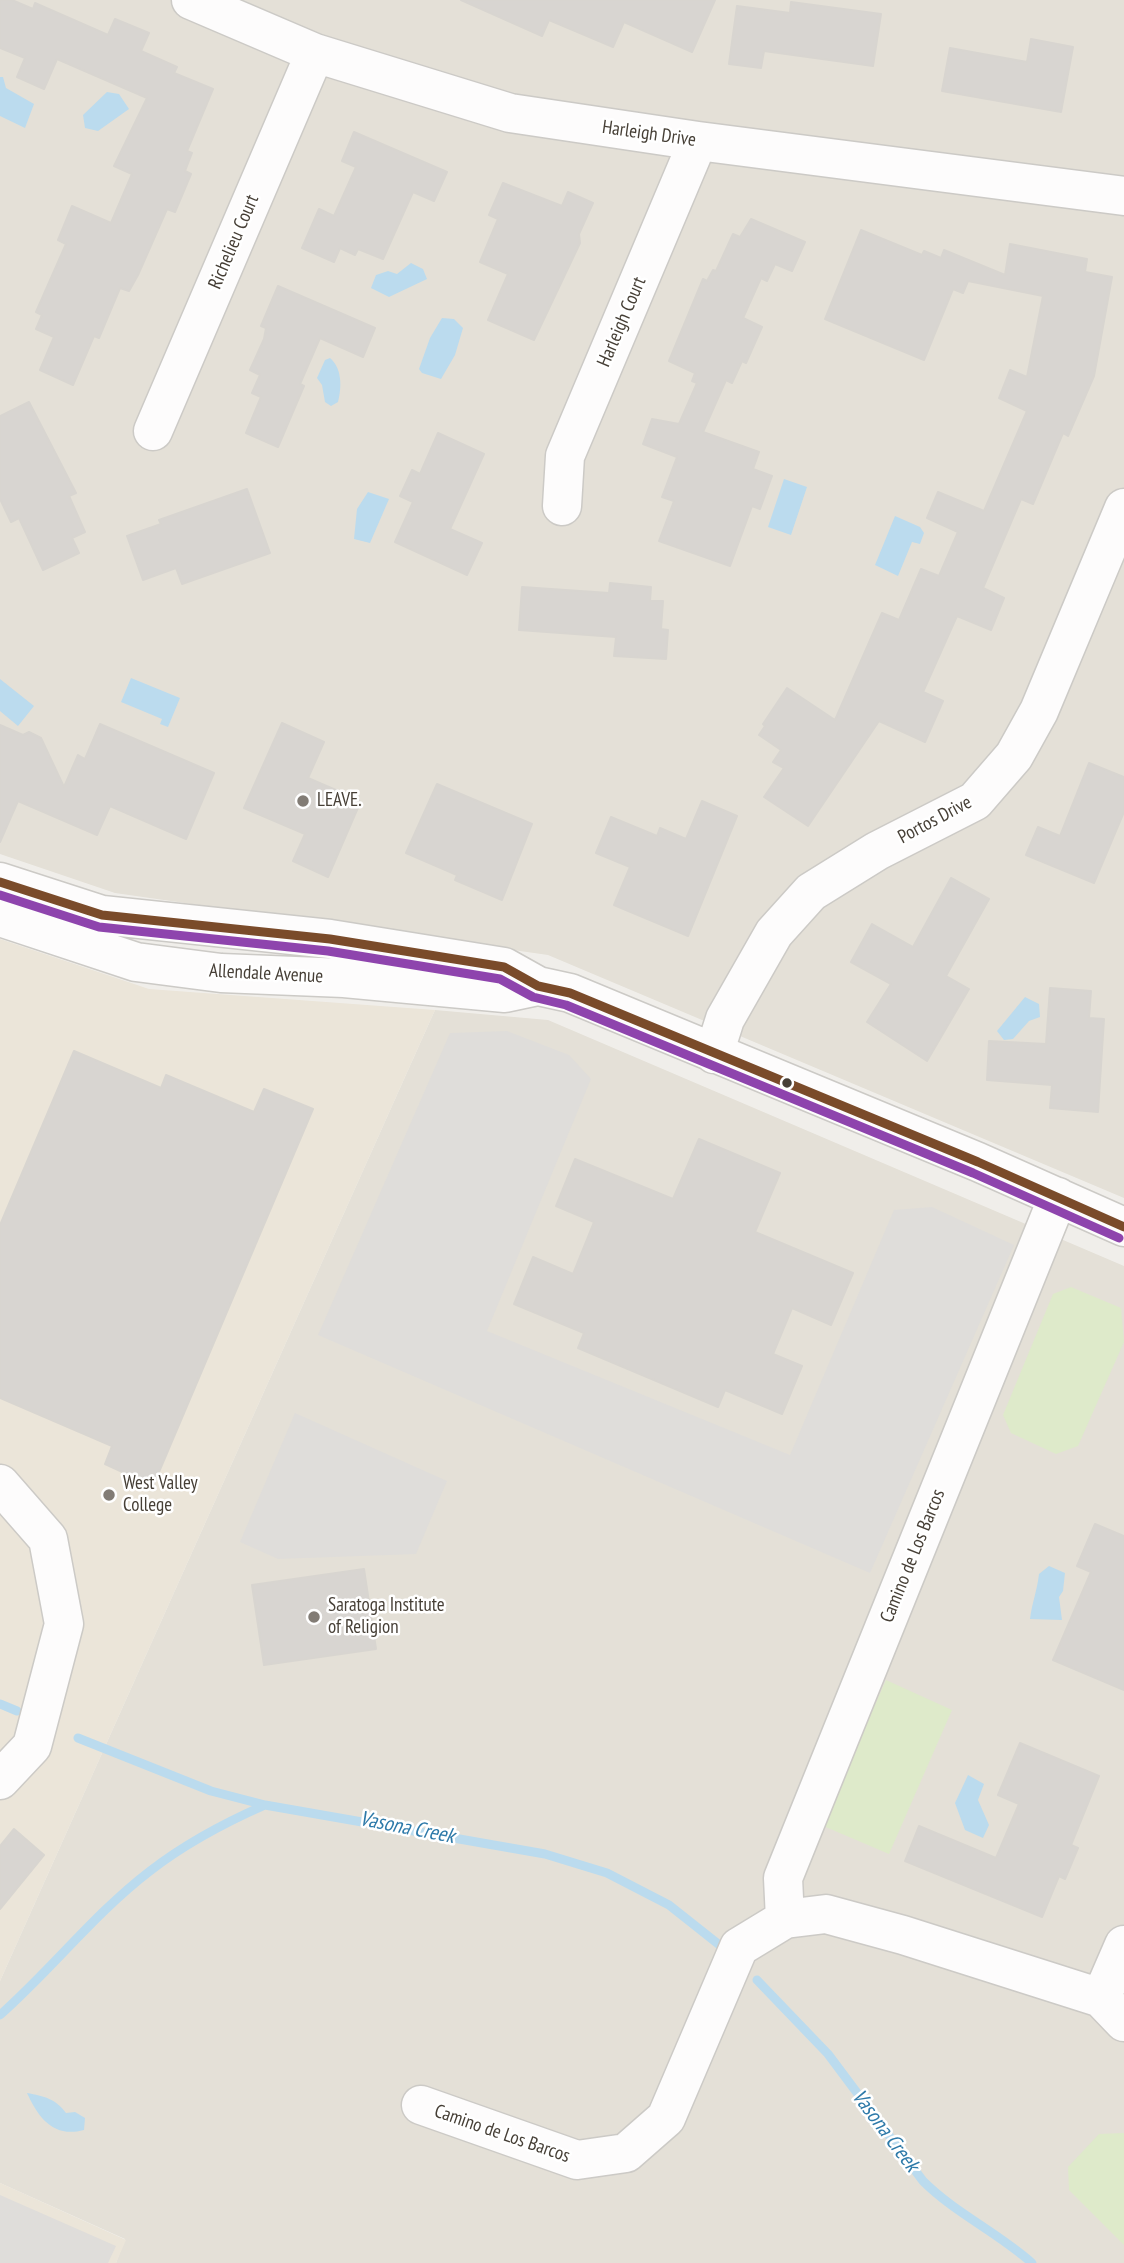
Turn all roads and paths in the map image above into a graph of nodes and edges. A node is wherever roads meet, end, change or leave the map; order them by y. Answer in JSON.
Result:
{"nodes":[{"id":1,"x":191,"y":0,"type":"edge"},
{"id":2,"x":315,"y":53,"type":"junction"},
{"id":3,"x":698,"y":141,"type":"junction"},
{"id":4,"x":1124,"y":196,"type":"edge"},
{"id":5,"x":153,"y":431,"type":"dead end"},
{"id":6,"x":562,"y":506,"type":"dead end"},
{"id":7,"x":1124,"y":508,"type":"edge"},
{"id":8,"x":0,"y":882,"type":"edge"},
{"id":9,"x":0,"y":918,"type":"edge"},
{"id":10,"x":538,"y":986,"type":"junction"},
{"id":11,"x":713,"y":1054,"type":"junction"},
{"id":12,"x":1058,"y":1197,"type":"junction"},
{"id":13,"x":1124,"y":1227,"type":"edge"},
{"id":14,"x":0,"y":1484,"type":"edge"},
{"id":15,"x":0,"y":1780,"type":"edge"},
{"id":16,"x":785,"y":1919,"type":"junction"},
{"id":17,"x":1124,"y":1945,"type":"edge"},
{"id":18,"x":1113,"y":2010,"type":"edge"},
{"id":19,"x":421,"y":2105,"type":"dead end"}],
"edges":[{"from":1,"to":2,"type":"street","name":"Harleigh Drive"},
{"from":2,"to":3,"type":"street","name":"Harleigh Drive"},
{"from":2,"to":5,"type":"street","name":"Richelieu Court"},
{"from":3,"to":4,"type":"street","name":"Harleigh Drive"},
{"from":3,"to":6,"type":"street","name":"Harleigh Court"},
{"from":7,"to":11,"type":"street","name":"Portos Drive"},
{"from":8,"to":10,"type":"street","name":"Allendale Avenue"},
{"from":9,"to":10,"type":"street","name":"Allendale Avenue"},
{"from":10,"to":11,"type":"street","name":"Allendale Avenue"},
{"from":11,"to":12,"type":"street","name":"Allendale Avenue"},
{"from":12,"to":13,"type":"street","name":"Allendale Avenue"},
{"from":12,"to":16,"type":"street","name":"Camino de Los Barcos"},
{"from":14,"to":15,"type":"street"},
{"from":16,"to":18,"type":"street","name":"Camino de Los Barcos"},
{"from":16,"to":19,"type":"street","name":"Camino de Los Barcos"},
{"from":17,"to":18,"type":"street","name":"Camino de Los Barcos"}]}
